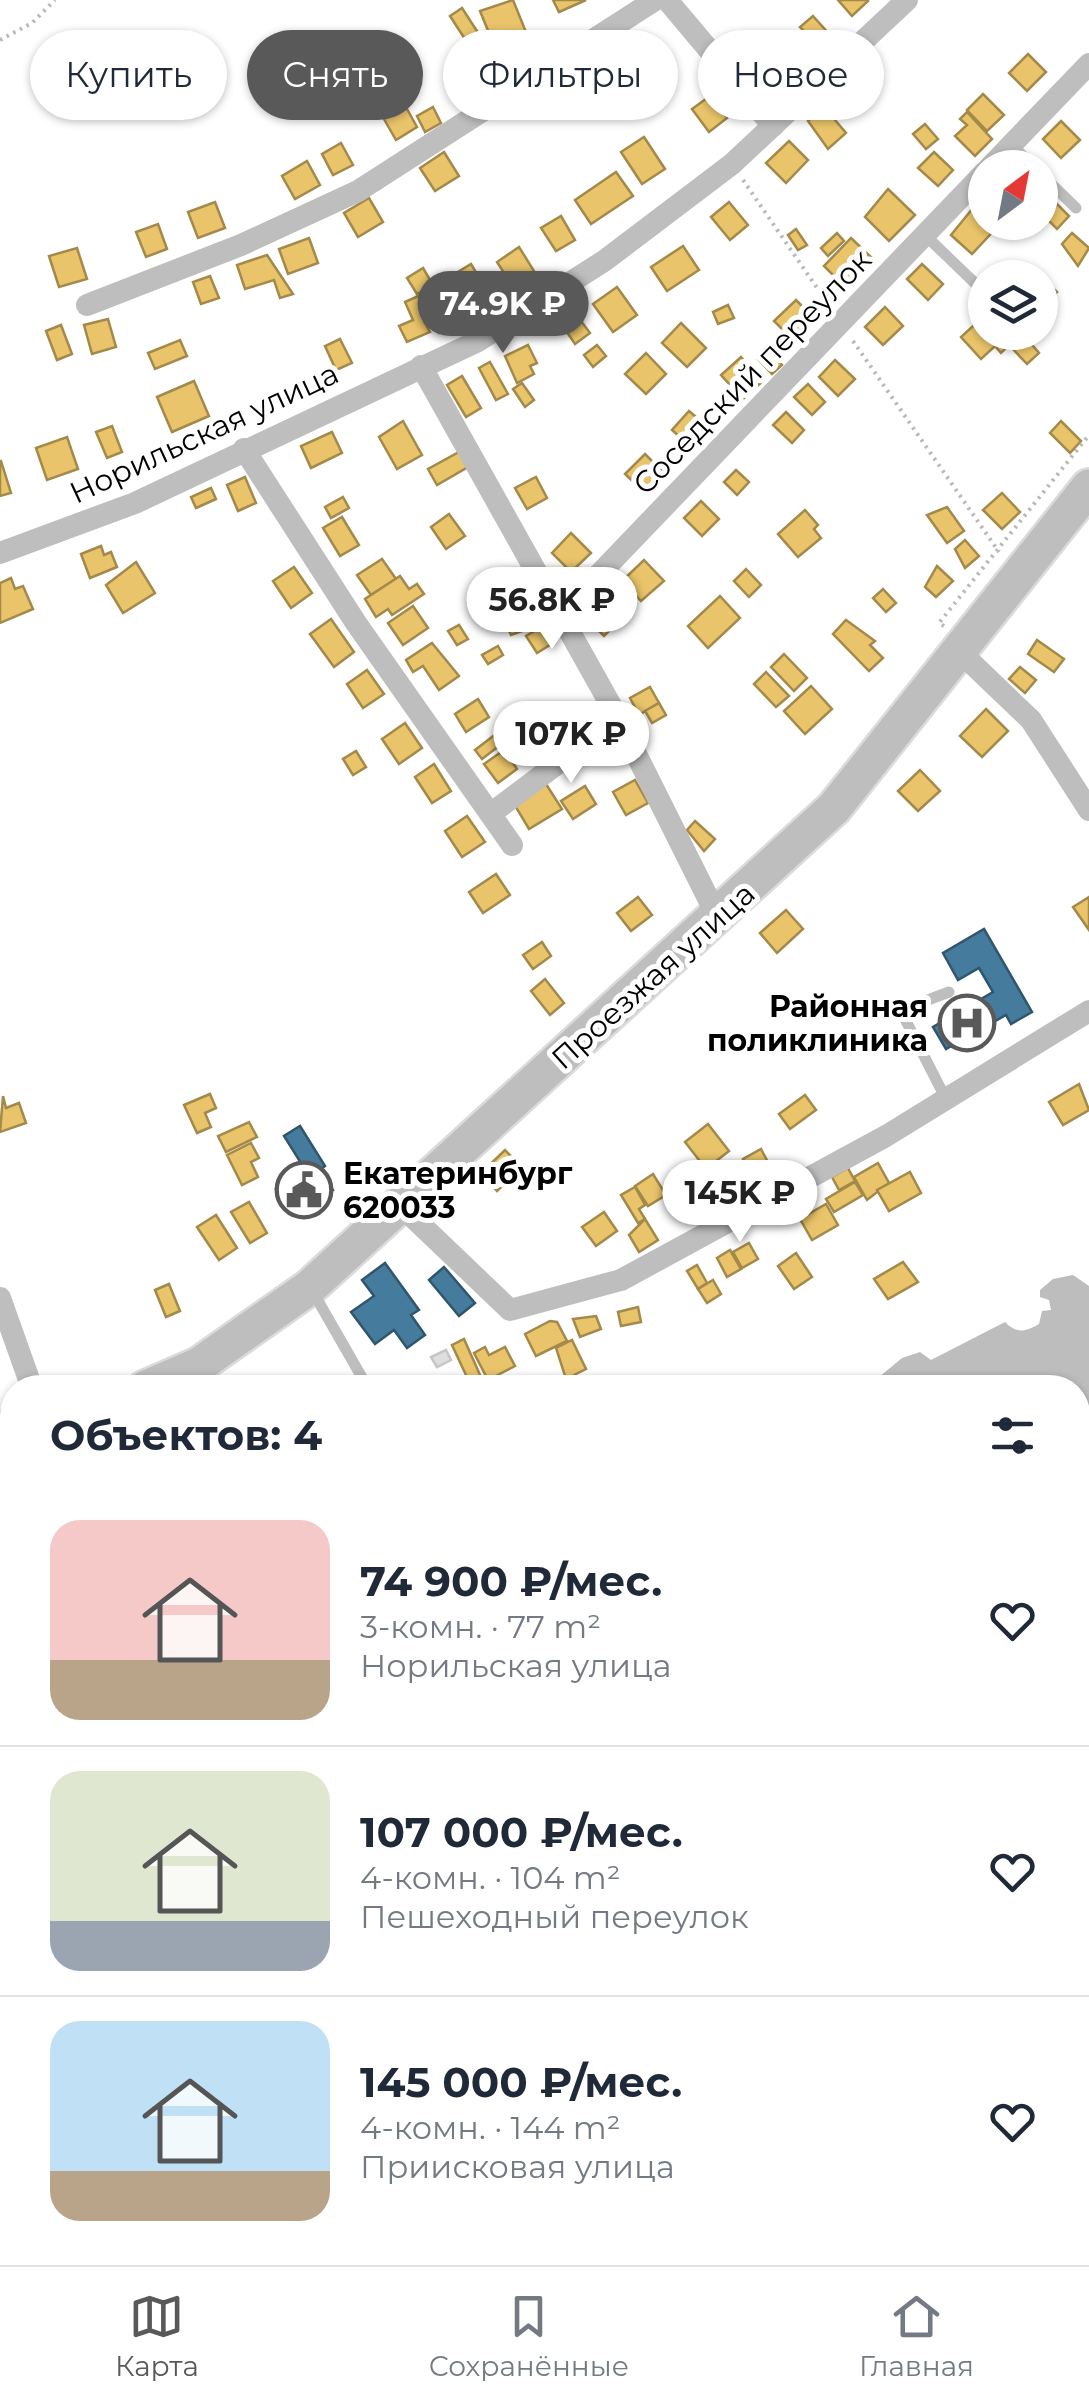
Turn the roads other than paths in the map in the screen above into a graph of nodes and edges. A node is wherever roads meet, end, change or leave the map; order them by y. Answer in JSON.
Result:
{"nodes":[{"id":1,"x":655,"y":0,"type":"edge"},
{"id":2,"x":667,"y":0,"type":"edge"},
{"id":3,"x":907,"y":0,"type":"edge"},
{"id":4,"x":1089,"y":64,"type":"edge"},
{"id":5,"x":772,"y":126,"type":"junction"},
{"id":6,"x":1012,"y":144,"type":"junction"},
{"id":7,"x":1006,"y":150,"type":"edge"},
{"id":8,"x":1018,"y":150,"type":"edge"},
{"id":9,"x":968,"y":189,"type":"edge"},
{"id":10,"x":1058,"y":190,"type":"edge"},
{"id":11,"x":1076,"y":208,"type":"dead end"},
{"id":12,"x":924,"y":234,"type":"junction"},
{"id":13,"x":968,"y":276,"type":"edge"},
{"id":14,"x":86,"y":305,"type":"dead end"},
{"id":15,"x":421,"y":366,"type":"junction"},
{"id":16,"x":244,"y":449,"type":"junction"},
{"id":17,"x":1089,"y":487,"type":"edge"},
{"id":18,"x":0,"y":554,"type":"edge"},
{"id":19,"x":561,"y":614,"type":"junction"},
{"id":20,"x":954,"y":641,"type":"junction"},
{"id":21,"x":618,"y":718,"type":"junction"},
{"id":22,"x":1089,"y":810,"type":"edge"},
{"id":23,"x":493,"y":812,"type":"junction"},
{"id":24,"x":512,"y":846,"type":"dead end"},
{"id":25,"x":718,"y":918,"type":"junction"},
{"id":26,"x":948,"y":992,"type":"dead end"},
{"id":27,"x":1089,"y":1010,"type":"edge"},
{"id":28,"x":946,"y":1099,"type":"junction"},
{"id":29,"x":399,"y":1204,"type":"junction"},
{"id":30,"x":310,"y":1287,"type":"junction"},
{"id":31,"x":0,"y":1298,"type":"edge"},
{"id":32,"x":27,"y":1375,"type":"edge"},
{"id":33,"x":176,"y":1375,"type":"edge"},
{"id":34,"x":361,"y":1375,"type":"edge"}],
"edges":[{"from":1,"to":14,"type":"street"},
{"from":2,"to":5,"type":"street"},
{"from":3,"to":5,"type":"street","name":"Норильская улица"},
{"from":4,"to":6,"type":"street","name":"Соседский переулок"},
{"from":5,"to":15,"type":"street","name":"Норильская улица"},
{"from":6,"to":7,"type":"street","name":"Соседский переулок"},
{"from":6,"to":8,"type":"lane"},
{"from":9,"to":12,"type":"street","name":"Соседский переулок"},
{"from":10,"to":11,"type":"lane"},
{"from":12,"to":13,"type":"lane"},
{"from":12,"to":19,"type":"street","name":"Соседский переулок"},
{"from":15,"to":16,"type":"street","name":"Норильская улица"},
{"from":15,"to":19,"type":"street"},
{"from":16,"to":18,"type":"street","name":"Норильская улица"},
{"from":16,"to":23,"type":"street"},
{"from":17,"to":20,"type":"main road","name":"Проезжая улица"},
{"from":19,"to":21,"type":"street"},
{"from":20,"to":22,"type":"street"},
{"from":20,"to":25,"type":"main road","name":"Проезжая улица"},
{"from":21,"to":23,"type":"street"},
{"from":21,"to":25,"type":"street"},
{"from":23,"to":24,"type":"street"},
{"from":25,"to":29,"type":"main road","name":"Проезжая улица"},
{"from":26,"to":28,"type":"lane"},
{"from":27,"to":28,"type":"street"},
{"from":28,"to":29,"type":"street"},
{"from":29,"to":30,"type":"main road","name":"Проезжая улица"},
{"from":30,"to":33,"type":"main road","name":"Проезжая улица"},
{"from":30,"to":34,"type":"lane"},
{"from":31,"to":32,"type":"street"}]}
